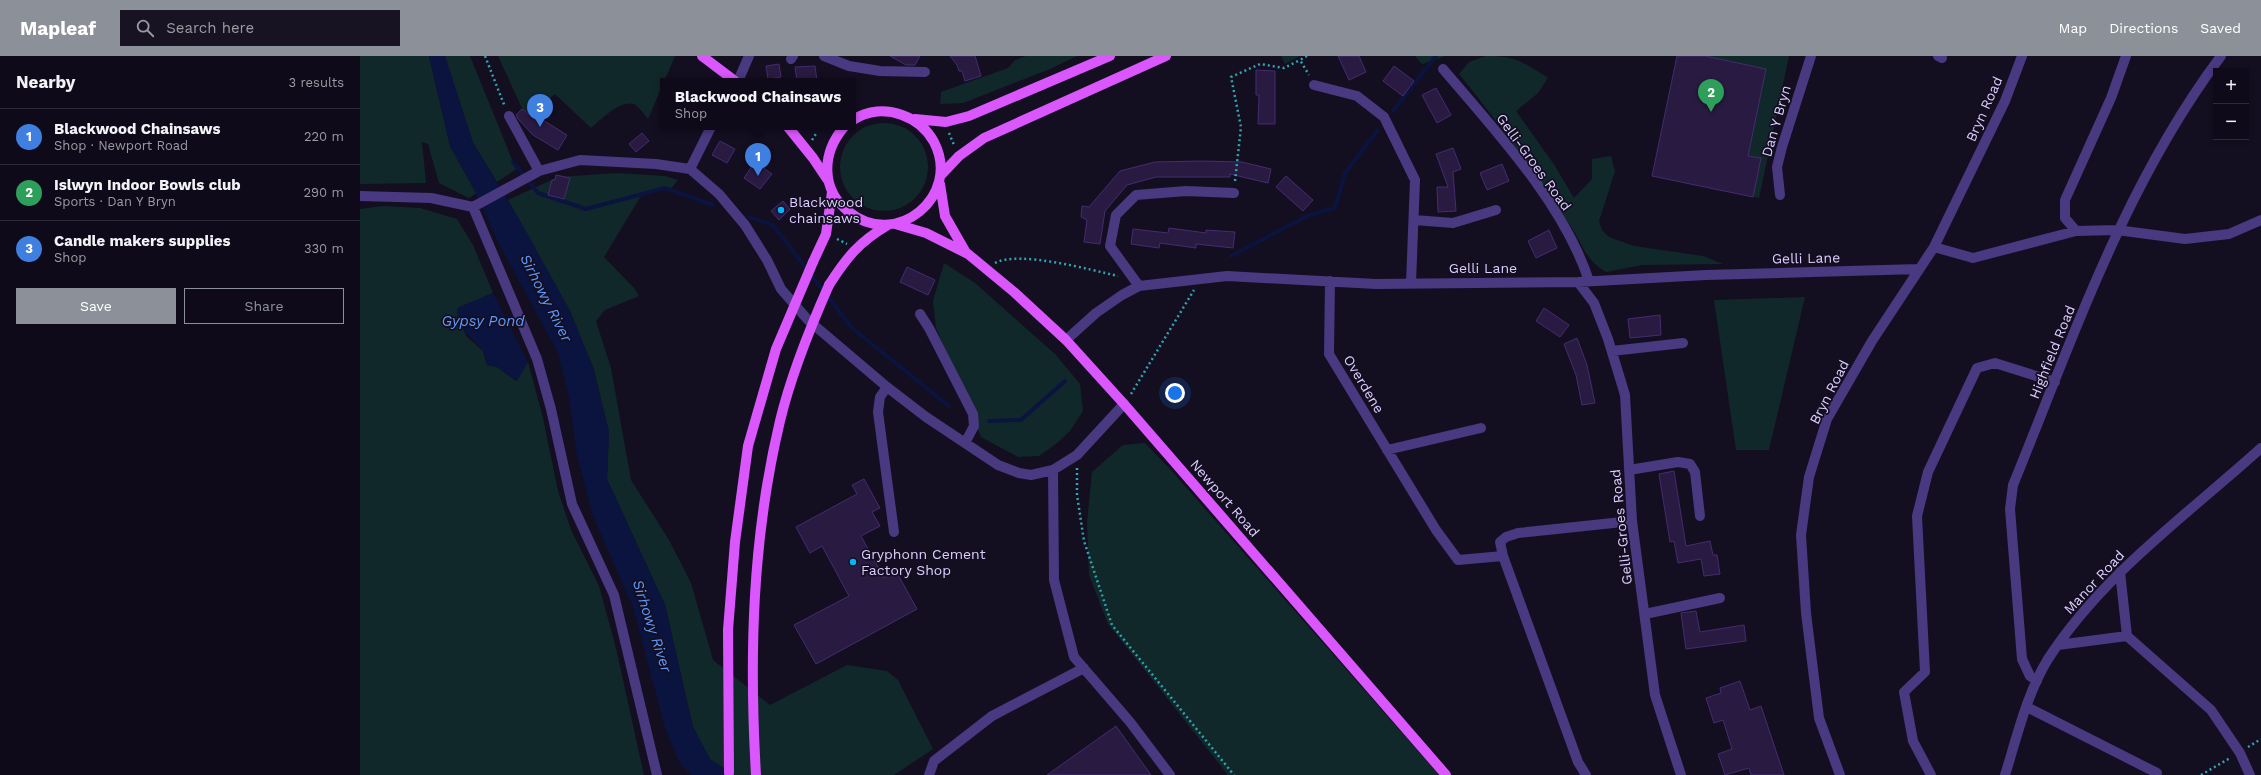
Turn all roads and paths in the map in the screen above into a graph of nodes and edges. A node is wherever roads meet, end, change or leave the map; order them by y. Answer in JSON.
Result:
{"nodes":[{"id":1,"x":485,"y":56,"type":"edge"},
{"id":2,"x":702,"y":56,"type":"edge"},
{"id":3,"x":749,"y":56,"type":"edge"},
{"id":4,"x":824,"y":56,"type":"edge"},
{"id":5,"x":1110,"y":56,"type":"edge"},
{"id":6,"x":1166,"y":56,"type":"edge"},
{"id":7,"x":1307,"y":56,"type":"edge"},
{"id":8,"x":1811,"y":56,"type":"edge"},
{"id":9,"x":2022,"y":56,"type":"edge"},
{"id":10,"x":2126,"y":56,"type":"edge"},
{"id":11,"x":2221,"y":56,"type":"edge"},
{"id":12,"x":1300,"y":60,"type":"junction"},
{"id":13,"x":1444,"y":69,"type":"dead end"},
{"id":14,"x":925,"y":72,"type":"dead end"},
{"id":15,"x":732,"y":78,"type":"edge"},
{"id":16,"x":738,"y":78,"type":"edge"},
{"id":17,"x":1314,"y":85,"type":"joint"},
{"id":18,"x":509,"y":116,"type":"joint"},
{"id":19,"x":911,"y":118,"type":"junction"},
{"id":20,"x":856,"y":119,"type":"edge"},
{"id":21,"x":710,"y":130,"type":"edge"},
{"id":22,"x":790,"y":130,"type":"edge"},
{"id":23,"x":842,"y":130,"type":"edge"},
{"id":24,"x":817,"y":132,"type":"dead end"},
{"id":25,"x":949,"y":133,"type":"dead end"},
{"id":26,"x":812,"y":141,"type":"dead end"},
{"id":27,"x":956,"y":149,"type":"dead end"},
{"id":28,"x":690,"y":169,"type":"junction"},
{"id":29,"x":537,"y":173,"type":"junction"},
{"id":30,"x":940,"y":180,"type":"junction"},
{"id":31,"x":828,"y":181,"type":"junction"},
{"id":32,"x":832,"y":192,"type":"junction"},
{"id":33,"x":1234,"y":193,"type":"joint"},
{"id":34,"x":1780,"y":195,"type":"dead end"},
{"id":35,"x":360,"y":196,"type":"edge"},
{"id":36,"x":473,"y":207,"type":"junction"},
{"id":37,"x":1496,"y":210,"type":"dead end"},
{"id":38,"x":1414,"y":220,"type":"junction"},
{"id":39,"x":2261,"y":220,"type":"edge"},
{"id":40,"x":891,"y":224,"type":"junction"},
{"id":41,"x":2117,"y":230,"type":"junction"},
{"id":42,"x":2076,"y":231,"type":"junction"},
{"id":43,"x":835,"y":237,"type":"dead end"},
{"id":44,"x":849,"y":245,"type":"dead end"},
{"id":45,"x":1934,"y":246,"type":"junction"},
{"id":46,"x":968,"y":254,"type":"junction"},
{"id":47,"x":1919,"y":269,"type":"junction"},
{"id":48,"x":989,"y":271,"type":"junction"},
{"id":49,"x":1201,"y":279,"type":"junction"},
{"id":50,"x":1330,"y":281,"type":"junction"},
{"id":51,"x":1589,"y":281,"type":"junction"},
{"id":52,"x":1136,"y":282,"type":"junction"},
{"id":53,"x":1578,"y":282,"type":"junction"},
{"id":54,"x":1411,"y":283,"type":"junction"},
{"id":55,"x":920,"y":314,"type":"dead end"},
{"id":56,"x":1066,"y":340,"type":"junction"},
{"id":57,"x":1683,"y":343,"type":"dead end"},
{"id":58,"x":1612,"y":351,"type":"junction"},
{"id":59,"x":2055,"y":382,"type":"junction"},
{"id":60,"x":887,"y":388,"type":"junction"},
{"id":61,"x":1124,"y":404,"type":"junction"},
{"id":62,"x":1481,"y":428,"type":"dead end"},
{"id":63,"x":965,"y":443,"type":"junction"},
{"id":64,"x":2261,"y":448,"type":"edge"},
{"id":65,"x":1388,"y":450,"type":"junction"},
{"id":66,"x":1077,"y":454,"type":"junction"},
{"id":67,"x":1053,"y":470,"type":"junction"},
{"id":68,"x":1629,"y":470,"type":"junction"},
{"id":69,"x":1700,"y":516,"type":"dead end"},
{"id":70,"x":1632,"y":521,"type":"junction"},
{"id":71,"x":894,"y":532,"type":"dead end"},
{"id":72,"x":1503,"y":556,"type":"junction"},
{"id":73,"x":2120,"y":572,"type":"junction"},
{"id":74,"x":1720,"y":598,"type":"dead end"},
{"id":75,"x":1645,"y":614,"type":"junction"},
{"id":76,"x":2127,"y":636,"type":"junction"},
{"id":77,"x":2058,"y":645,"type":"junction"},
{"id":78,"x":1084,"y":668,"type":"junction"},
{"id":79,"x":2037,"y":681,"type":"junction"},
{"id":80,"x":2027,"y":707,"type":"junction"},
{"id":81,"x":2157,"y":773,"type":"dead end"},
{"id":82,"x":658,"y":775,"type":"edge"},
{"id":83,"x":729,"y":775,"type":"edge"},
{"id":84,"x":756,"y":775,"type":"edge"},
{"id":85,"x":929,"y":775,"type":"edge"},
{"id":86,"x":1170,"y":775,"type":"edge"},
{"id":87,"x":1234,"y":775,"type":"edge"},
{"id":88,"x":1446,"y":775,"type":"edge"},
{"id":89,"x":1586,"y":775,"type":"edge"},
{"id":90,"x":1681,"y":775,"type":"edge"},
{"id":91,"x":1840,"y":775,"type":"edge"},
{"id":92,"x":1931,"y":775,"type":"edge"},
{"id":93,"x":2005,"y":775,"type":"edge"},
{"id":94,"x":2250,"y":775,"type":"edge"}],
"edges":[{"from":1,"to":18,"type":"path"},
{"from":2,"to":15,"type":"main road"},
{"from":3,"to":16,"type":"street"},
{"from":4,"to":14,"type":"street"},
{"from":5,"to":19,"type":"main road"},
{"from":6,"to":30,"type":"main road"},
{"from":7,"to":12,"type":"path"},
{"from":8,"to":34,"type":"street","name":"Dan Y Bryn"},
{"from":9,"to":45,"type":"street","name":"Bryn Road"},
{"from":10,"to":42,"type":"street"},
{"from":11,"to":41,"type":"street","name":"Highfield Road"},
{"from":12,"to":17,"type":"path"},
{"from":12,"to":33,"type":"path"},
{"from":13,"to":51,"type":"street","name":"Gelli-Groes Road"},
{"from":17,"to":38,"type":"street"},
{"from":18,"to":29,"type":"street"},
{"from":19,"to":20,"type":"main road"},
{"from":19,"to":30,"type":"main road","name":"Newport Road"},
{"from":21,"to":28,"type":"street"},
{"from":22,"to":31,"type":"main road"},
{"from":23,"to":31,"type":"main road"},
{"from":24,"to":26,"type":"path"},
{"from":25,"to":27,"type":"path"},
{"from":28,"to":29,"type":"street"},
{"from":28,"to":60,"type":"street"},
{"from":29,"to":36,"type":"street"},
{"from":30,"to":40,"type":"main road"},
{"from":30,"to":46,"type":"main road","name":"Newport Road"},
{"from":31,"to":32,"type":"main road"},
{"from":32,"to":40,"type":"main road","name":"Newport Road"},
{"from":32,"to":83,"type":"main road","bridge":true},
{"from":33,"to":52,"type":"street"},
{"from":35,"to":36,"type":"street"},
{"from":36,"to":82,"type":"street"},
{"from":37,"to":38,"type":"street"},
{"from":38,"to":54,"type":"street"},
{"from":39,"to":41,"type":"street"},
{"from":40,"to":46,"type":"main road","name":"Newport Road"},
{"from":40,"to":84,"type":"main road","bridge":true},
{"from":41,"to":42,"type":"street"},
{"from":41,"to":59,"type":"street","name":"Highfield Road"},
{"from":42,"to":45,"type":"street"},
{"from":43,"to":44,"type":"path"},
{"from":45,"to":47,"type":"street","name":"Bryn Road"},
{"from":46,"to":48,"type":"main road","name":"Newport Road"},
{"from":47,"to":51,"type":"street","name":"Gelli Lane"},
{"from":47,"to":91,"type":"street","name":"Bryn Road"},
{"from":48,"to":52,"type":"path"},
{"from":48,"to":56,"type":"main road","name":"Newport Road"},
{"from":49,"to":50,"type":"street","name":"Gelli Lane"},
{"from":49,"to":52,"type":"street","name":"Gelli Lane"},
{"from":49,"to":61,"type":"path"},
{"from":50,"to":54,"type":"street","name":"Gelli Lane"},
{"from":50,"to":65,"type":"street","name":"Overdene"},
{"from":51,"to":53,"type":"street","name":"Gelli Lane"},
{"from":52,"to":56,"type":"street","name":"Gelli Lane"},
{"from":53,"to":54,"type":"street","name":"Gelli Lane"},
{"from":53,"to":58,"type":"street","name":"Gelli-Groes Road"},
{"from":55,"to":63,"type":"street"},
{"from":56,"to":61,"type":"main road","name":"Newport Road"},
{"from":57,"to":58,"type":"street"},
{"from":58,"to":68,"type":"street","name":"Gelli-Groes Road"},
{"from":59,"to":79,"type":"street","name":"Highfield Road"},
{"from":59,"to":92,"type":"street"},
{"from":60,"to":63,"type":"street"},
{"from":60,"to":71,"type":"street"},
{"from":61,"to":66,"type":"street"},
{"from":61,"to":88,"type":"main road","name":"Newport Road"},
{"from":62,"to":65,"type":"street"},
{"from":63,"to":67,"type":"street"},
{"from":64,"to":73,"type":"street","name":"Manor Road"},
{"from":65,"to":72,"type":"street","name":"Overdene"},
{"from":66,"to":67,"type":"street"},
{"from":66,"to":87,"type":"path"},
{"from":67,"to":78,"type":"street"},
{"from":68,"to":69,"type":"street"},
{"from":68,"to":70,"type":"street","name":"Gelli-Groes Road"},
{"from":70,"to":72,"type":"street"},
{"from":70,"to":75,"type":"street","name":"Gelli-Groes Road"},
{"from":72,"to":89,"type":"street"},
{"from":73,"to":76,"type":"street"},
{"from":73,"to":77,"type":"street","name":"Manor Road"},
{"from":74,"to":75,"type":"street"},
{"from":75,"to":90,"type":"street","name":"Gelli-Groes Road"},
{"from":76,"to":77,"type":"street"},
{"from":76,"to":94,"type":"street"},
{"from":77,"to":79,"type":"street","name":"Manor Road"},
{"from":78,"to":85,"type":"street"},
{"from":78,"to":86,"type":"street"},
{"from":79,"to":80,"type":"street","name":"Manor Road"},
{"from":80,"to":81,"type":"street"},
{"from":80,"to":93,"type":"street","name":"Manor Road"}]}
